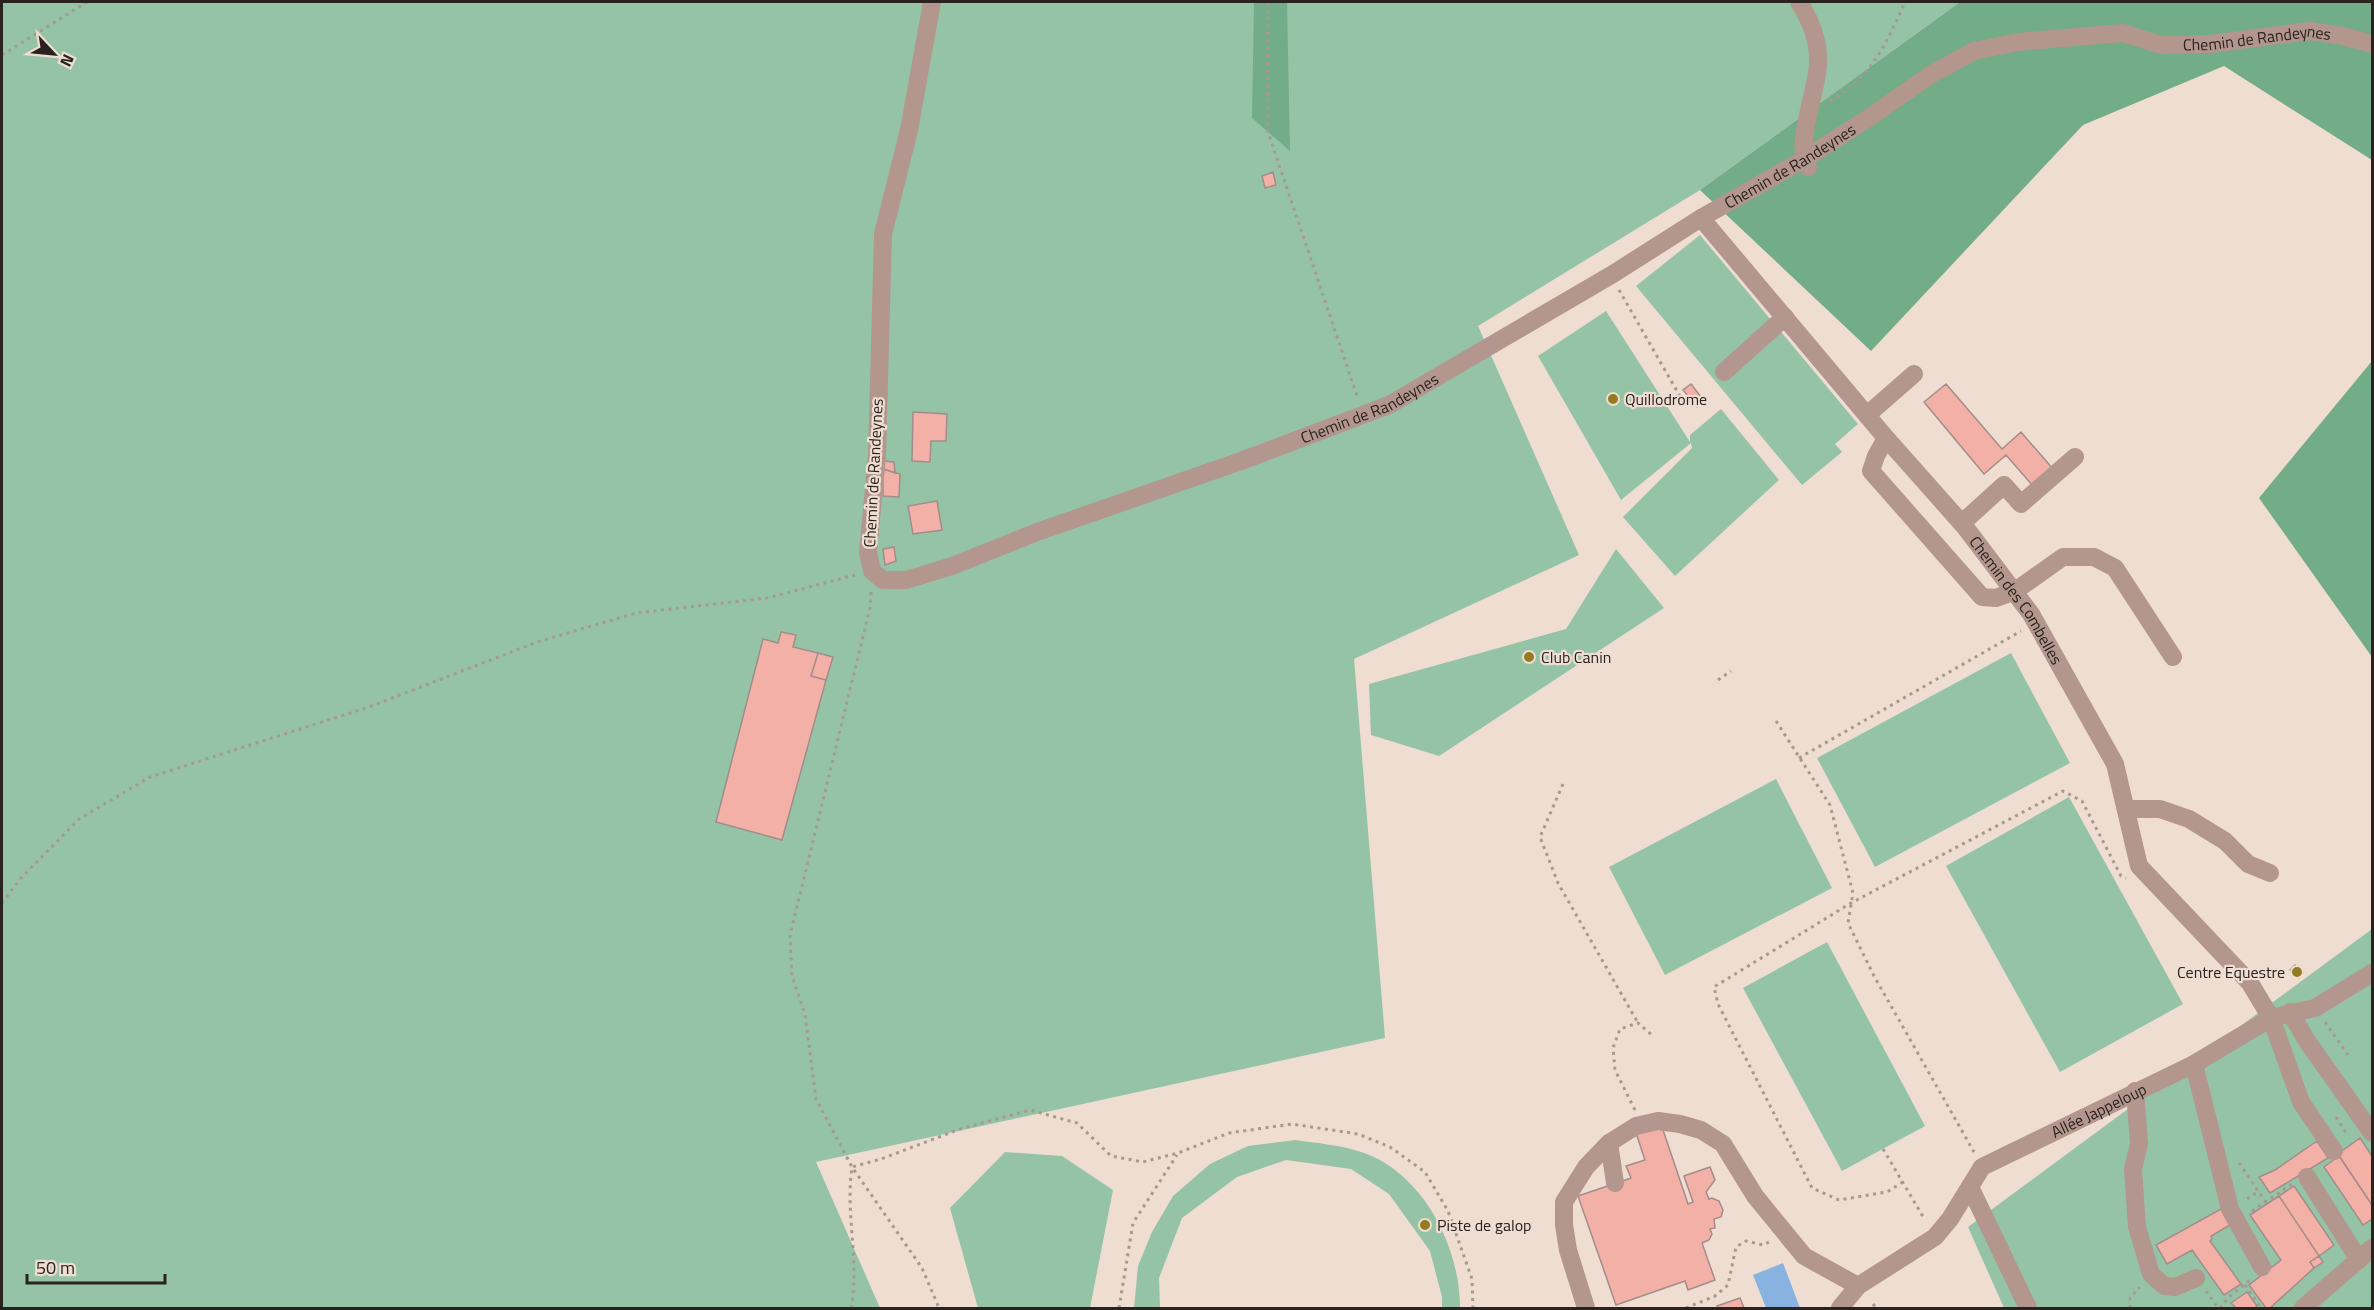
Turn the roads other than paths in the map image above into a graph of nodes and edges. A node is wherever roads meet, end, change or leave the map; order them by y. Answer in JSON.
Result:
{"nodes":[{"id":1,"x":932,"y":2,"type":"edge"},
{"id":2,"x":1799,"y":2,"type":"edge"},
{"id":3,"x":2373,"y":44,"type":"edge"},
{"id":4,"x":1806,"y":165,"type":"junction"},
{"id":5,"x":1701,"y":218,"type":"junction"},
{"id":6,"x":1785,"y":317,"type":"junction"},
{"id":7,"x":1724,"y":372,"type":"dead end"},
{"id":8,"x":1914,"y":374,"type":"dead end"},
{"id":9,"x":1867,"y":415,"type":"junction"},
{"id":10,"x":1886,"y":438,"type":"junction"},
{"id":11,"x":2075,"y":457,"type":"dead end"},
{"id":12,"x":1962,"y":524,"type":"junction"},
{"id":13,"x":2015,"y":591,"type":"junction"},
{"id":14,"x":2173,"y":657,"type":"dead end"},
{"id":15,"x":2126,"y":809,"type":"junction"},
{"id":16,"x":2270,"y":873,"type":"dead end"},
{"id":17,"x":2373,"y":974,"type":"edge"},
{"id":18,"x":2290,"y":1012,"type":"junction"},
{"id":19,"x":2271,"y":1018,"type":"junction"},
{"id":20,"x":2194,"y":1064,"type":"junction"},
{"id":21,"x":2135,"y":1091,"type":"junction"},
{"id":22,"x":2373,"y":1133,"type":"edge"},
{"id":23,"x":1609,"y":1143,"type":"junction"},
{"id":24,"x":2334,"y":1151,"type":"dead end"},
{"id":25,"x":2307,"y":1177,"type":"road end"},
{"id":26,"x":1615,"y":1183,"type":"dead end"},
{"id":27,"x":1970,"y":1187,"type":"junction"},
{"id":28,"x":2366,"y":1254,"type":"edge"},
{"id":29,"x":2262,"y":1267,"type":"road end"},
{"id":30,"x":2196,"y":1278,"type":"dead end"},
{"id":31,"x":1858,"y":1286,"type":"junction"},
{"id":32,"x":1586,"y":1308,"type":"edge"},
{"id":33,"x":1840,"y":1308,"type":"edge"},
{"id":34,"x":2028,"y":1308,"type":"edge"},
{"id":35,"x":2303,"y":1308,"type":"edge"}],
"edges":[{"from":1,"to":5,"type":"street","name":"Chemin de Randeynes"},
{"from":2,"to":4,"type":"street"},
{"from":3,"to":4,"type":"street","name":"Chemin de Randeynes"},
{"from":4,"to":5,"type":"street","name":"Chemin de Randeynes"},
{"from":5,"to":6,"type":"street","name":"Chemin des Combelles"},
{"from":6,"to":7,"type":"street"},
{"from":6,"to":9,"type":"street","name":"Chemin des Combelles"},
{"from":8,"to":9,"type":"street"},
{"from":9,"to":10,"type":"street","name":"Chemin des Combelles"},
{"from":10,"to":12,"type":"street","name":"Chemin des Combelles"},
{"from":10,"to":13,"type":"street"},
{"from":11,"to":12,"type":"street"},
{"from":12,"to":13,"type":"street","name":"Chemin des Combelles"},
{"from":13,"to":14,"type":"street"},
{"from":13,"to":15,"type":"street","name":"Chemin des Combelles"},
{"from":15,"to":16,"type":"street"},
{"from":15,"to":19,"type":"street","name":"Chemin des Combelles"},
{"from":17,"to":18,"type":"street","name":"Allée Jappeloup"},
{"from":18,"to":19,"type":"street","name":"Allée Jappeloup"},
{"from":18,"to":22,"type":"street"},
{"from":19,"to":20,"type":"street","name":"Allée Jappeloup"},
{"from":19,"to":24,"type":"street","name":"Chemin des Combelles"},
{"from":20,"to":21,"type":"street","name":"Allée Jappeloup"},
{"from":20,"to":29,"type":"street"},
{"from":21,"to":27,"type":"street","name":"Allée Jappeloup"},
{"from":21,"to":30,"type":"street"},
{"from":23,"to":26,"type":"street"},
{"from":23,"to":31,"type":"street"},
{"from":23,"to":32,"type":"street"},
{"from":25,"to":28,"type":"street"},
{"from":27,"to":31,"type":"street"},
{"from":27,"to":34,"type":"street"},
{"from":28,"to":35,"type":"street"},
{"from":31,"to":33,"type":"street"}]}
